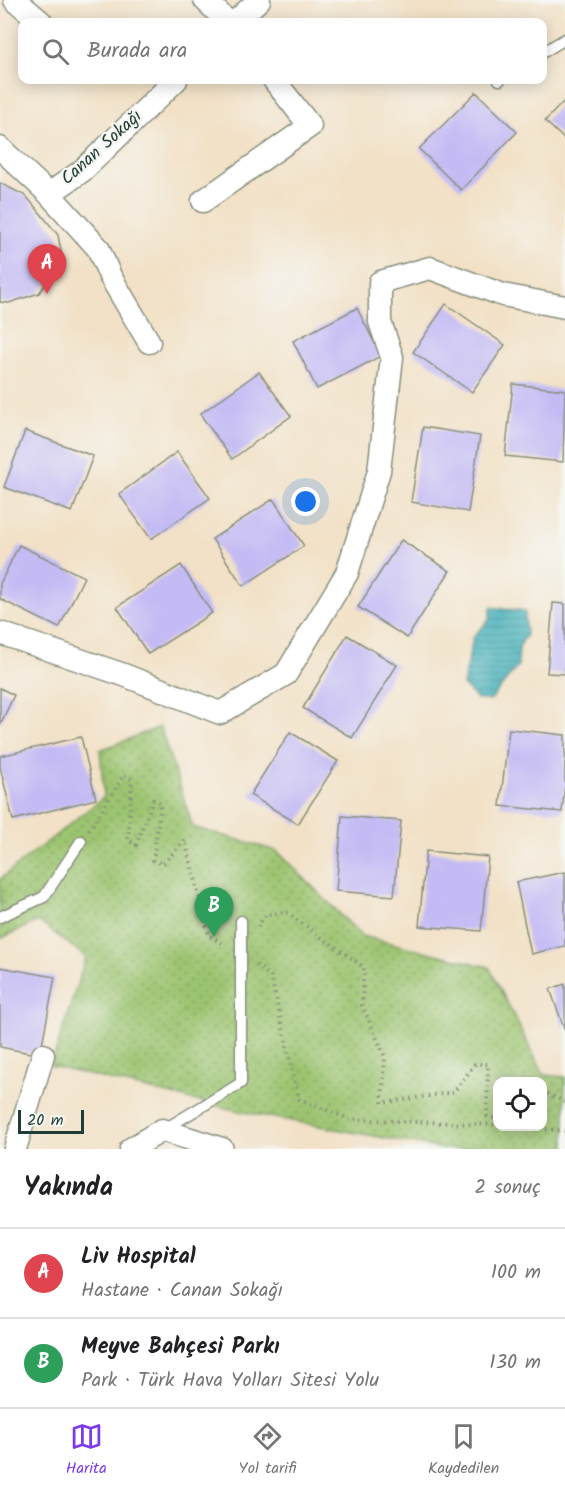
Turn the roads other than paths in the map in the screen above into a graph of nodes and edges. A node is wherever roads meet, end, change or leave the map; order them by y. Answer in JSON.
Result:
{"nodes":[{"id":1,"x":15,"y":0,"type":"edge"},
{"id":2,"x":205,"y":0,"type":"edge"},
{"id":3,"x":259,"y":0,"type":"edge"},
{"id":4,"x":36,"y":18,"type":"edge"},
{"id":5,"x":224,"y":18,"type":"edge"},
{"id":6,"x":240,"y":18,"type":"edge"},
{"id":7,"x":565,"y":39,"type":"edge"},
{"id":8,"x":547,"y":50,"type":"edge"},
{"id":9,"x":172,"y":84,"type":"edge"},
{"id":10,"x":277,"y":84,"type":"edge"},
{"id":11,"x":0,"y":148,"type":"edge"},
{"id":12,"x":49,"y":194,"type":"junction"},
{"id":13,"x":203,"y":201,"type":"dead end"},
{"id":14,"x":565,"y":307,"type":"edge"},
{"id":15,"x":149,"y":342,"type":"dead end"},
{"id":16,"x":0,"y":633,"type":"edge"},
{"id":17,"x":81,"y":841,"type":"road end"},
{"id":18,"x":0,"y":917,"type":"edge"},
{"id":19,"x":242,"y":921,"type":"dead end"},
{"id":20,"x":43,"y":1055,"type":"dead end"},
{"id":21,"x":162,"y":1130,"type":"junction"},
{"id":22,"x":214,"y":1148,"type":"edge"},
{"id":23,"x":15,"y":1149,"type":"edge"},
{"id":24,"x":131,"y":1149,"type":"edge"}],
"edges":[{"from":1,"to":4,"type":"street"},
{"from":2,"to":5,"type":"street"},
{"from":3,"to":6,"type":"street"},
{"from":7,"to":8,"type":"lane"},
{"from":9,"to":12,"type":"street","name":"Canan Sokağı"},
{"from":10,"to":13,"type":"street"},
{"from":11,"to":12,"type":"street","name":"Canan Sokağı"},
{"from":12,"to":15,"type":"street"},
{"from":14,"to":16,"type":"street"},
{"from":17,"to":18,"type":"lane"},
{"from":19,"to":21,"type":"lane"},
{"from":20,"to":23,"type":"street"},
{"from":21,"to":22,"type":"street"},
{"from":21,"to":24,"type":"street"}]}
